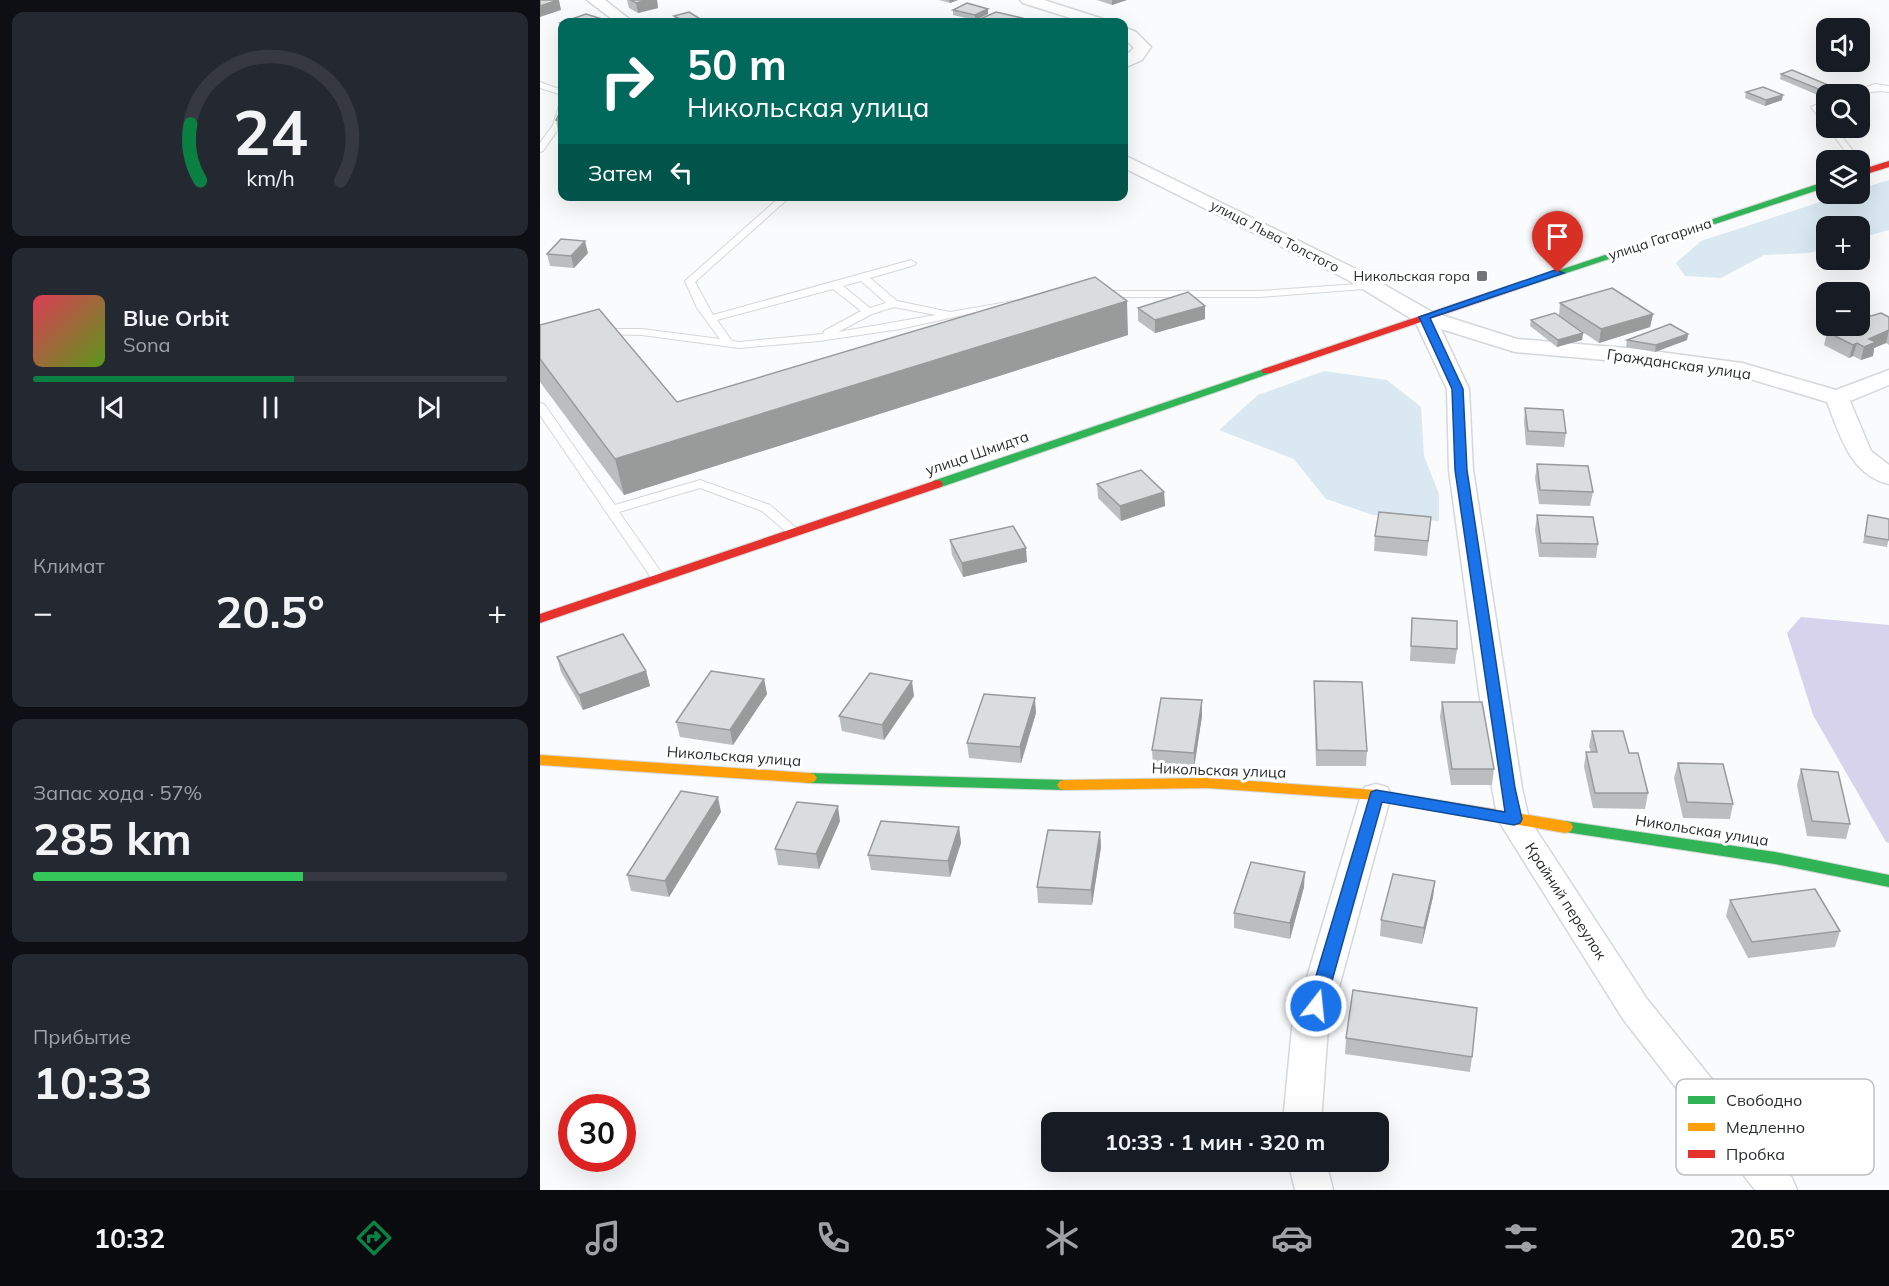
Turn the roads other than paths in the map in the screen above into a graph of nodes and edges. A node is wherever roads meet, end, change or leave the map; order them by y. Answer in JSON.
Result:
{"nodes":[{"id":1,"x":595,"y":0,"type":"edge"},
{"id":2,"x":1028,"y":0,"type":"edge"},
{"id":3,"x":620,"y":18,"type":"edge"},
{"id":4,"x":1084,"y":18,"type":"edge"},
{"id":5,"x":1128,"y":34,"type":"edge"},
{"id":6,"x":1130,"y":60,"type":"edge"},
{"id":7,"x":540,"y":85,"type":"edge"},
{"id":8,"x":1870,"y":89,"type":"edge"},
{"id":9,"x":1889,"y":89,"type":"edge"},
{"id":10,"x":558,"y":92,"type":"edge"},
{"id":11,"x":558,"y":122,"type":"edge"},
{"id":12,"x":541,"y":147,"type":"edge"},
{"id":13,"x":1128,"y":163,"type":"edge"},
{"id":14,"x":1889,"y":164,"type":"edge"},
{"id":15,"x":1870,"y":167,"type":"edge"},
{"id":16,"x":1816,"y":188,"type":"edge"},
{"id":17,"x":781,"y":201,"type":"edge"},
{"id":18,"x":911,"y":263,"type":"dead end"},
{"id":19,"x":863,"y":277,"type":"junction"},
{"id":20,"x":835,"y":285,"type":"junction"},
{"id":21,"x":1372,"y":286,"type":"junction"},
{"id":22,"x":1087,"y":295,"type":"edge"},
{"id":23,"x":1028,"y":302,"type":"edge"},
{"id":24,"x":894,"y":304,"type":"junction"},
{"id":25,"x":868,"y":312,"type":"junction"},
{"id":26,"x":953,"y":314,"type":"junction"},
{"id":27,"x":1424,"y":317,"type":"junction"},
{"id":28,"x":710,"y":319,"type":"junction"},
{"id":29,"x":591,"y":332,"type":"edge"},
{"id":30,"x":819,"y":338,"type":"junction"},
{"id":31,"x":729,"y":344,"type":"junction"},
{"id":32,"x":1889,"y":377,"type":"edge"},
{"id":33,"x":1837,"y":398,"type":"junction"},
{"id":34,"x":540,"y":406,"type":"edge"},
{"id":35,"x":1889,"y":477,"type":"edge"},
{"id":36,"x":612,"y":510,"type":"junction"},
{"id":37,"x":795,"y":532,"type":"junction"},
{"id":38,"x":659,"y":579,"type":"junction"},
{"id":39,"x":540,"y":619,"type":"edge"},
{"id":40,"x":540,"y":760,"type":"edge"},
{"id":41,"x":1376,"y":795,"type":"junction"},
{"id":42,"x":1514,"y":819,"type":"junction"},
{"id":43,"x":1889,"y":881,"type":"edge"},
{"id":44,"x":1690,"y":1079,"type":"edge"},
{"id":45,"x":1303,"y":1112,"type":"edge"},
{"id":46,"x":1310,"y":1172,"type":"edge"},
{"id":47,"x":1766,"y":1175,"type":"edge"},
{"id":48,"x":1314,"y":1190,"type":"edge"},
{"id":49,"x":1778,"y":1190,"type":"edge"}],
"edges":[{"from":1,"to":3,"type":"street"},
{"from":2,"to":4,"type":"street"},
{"from":5,"to":6,"type":"street"},
{"from":7,"to":10,"type":"lane"},
{"from":8,"to":9,"type":"lane"},
{"from":11,"to":12,"type":"lane"},
{"from":13,"to":21,"type":"street","name":"улица Льва Толстого"},
{"from":14,"to":15,"type":"main road"},
{"from":16,"to":27,"type":"main road","name":"улица Гагарина"},
{"from":17,"to":28,"type":"lane"},
{"from":18,"to":19,"type":"lane"},
{"from":19,"to":20,"type":"lane"},
{"from":19,"to":24,"type":"lane"},
{"from":20,"to":25,"type":"lane"},
{"from":20,"to":28,"type":"lane"},
{"from":21,"to":22,"type":"lane"},
{"from":21,"to":27,"type":"street","name":"улица Льва Толстого"},
{"from":23,"to":26,"type":"lane"},
{"from":24,"to":25,"type":"lane"},
{"from":24,"to":26,"type":"lane"},
{"from":25,"to":30,"type":"lane"},
{"from":26,"to":30,"type":"lane"},
{"from":27,"to":33,"type":"street","name":"Гражданская улица"},
{"from":27,"to":37,"type":"main road","name":"улица Шмидта"},
{"from":27,"to":42,"type":"street","name":"Крайний переулок"},
{"from":28,"to":31,"type":"lane"},
{"from":29,"to":31,"type":"lane"},
{"from":30,"to":31,"type":"lane"},
{"from":32,"to":33,"type":"street"},
{"from":33,"to":35,"type":"street"},
{"from":34,"to":36,"type":"lane"},
{"from":36,"to":37,"type":"lane"},
{"from":36,"to":38,"type":"lane"},
{"from":37,"to":38,"type":"main road","name":"улица Шмидта"},
{"from":38,"to":39,"type":"main road","name":"улица Шмидта"},
{"from":40,"to":41,"type":"main road","name":"Никольская улица"},
{"from":41,"to":42,"type":"main road","name":"Никольская улица"},
{"from":41,"to":45,"type":"street"},
{"from":42,"to":43,"type":"main road","name":"Никольская улица"},
{"from":42,"to":44,"type":"street","name":"Крайний переулок"},
{"from":46,"to":48,"type":"street"},
{"from":47,"to":49,"type":"street","name":"Крайний переулок"}]}
